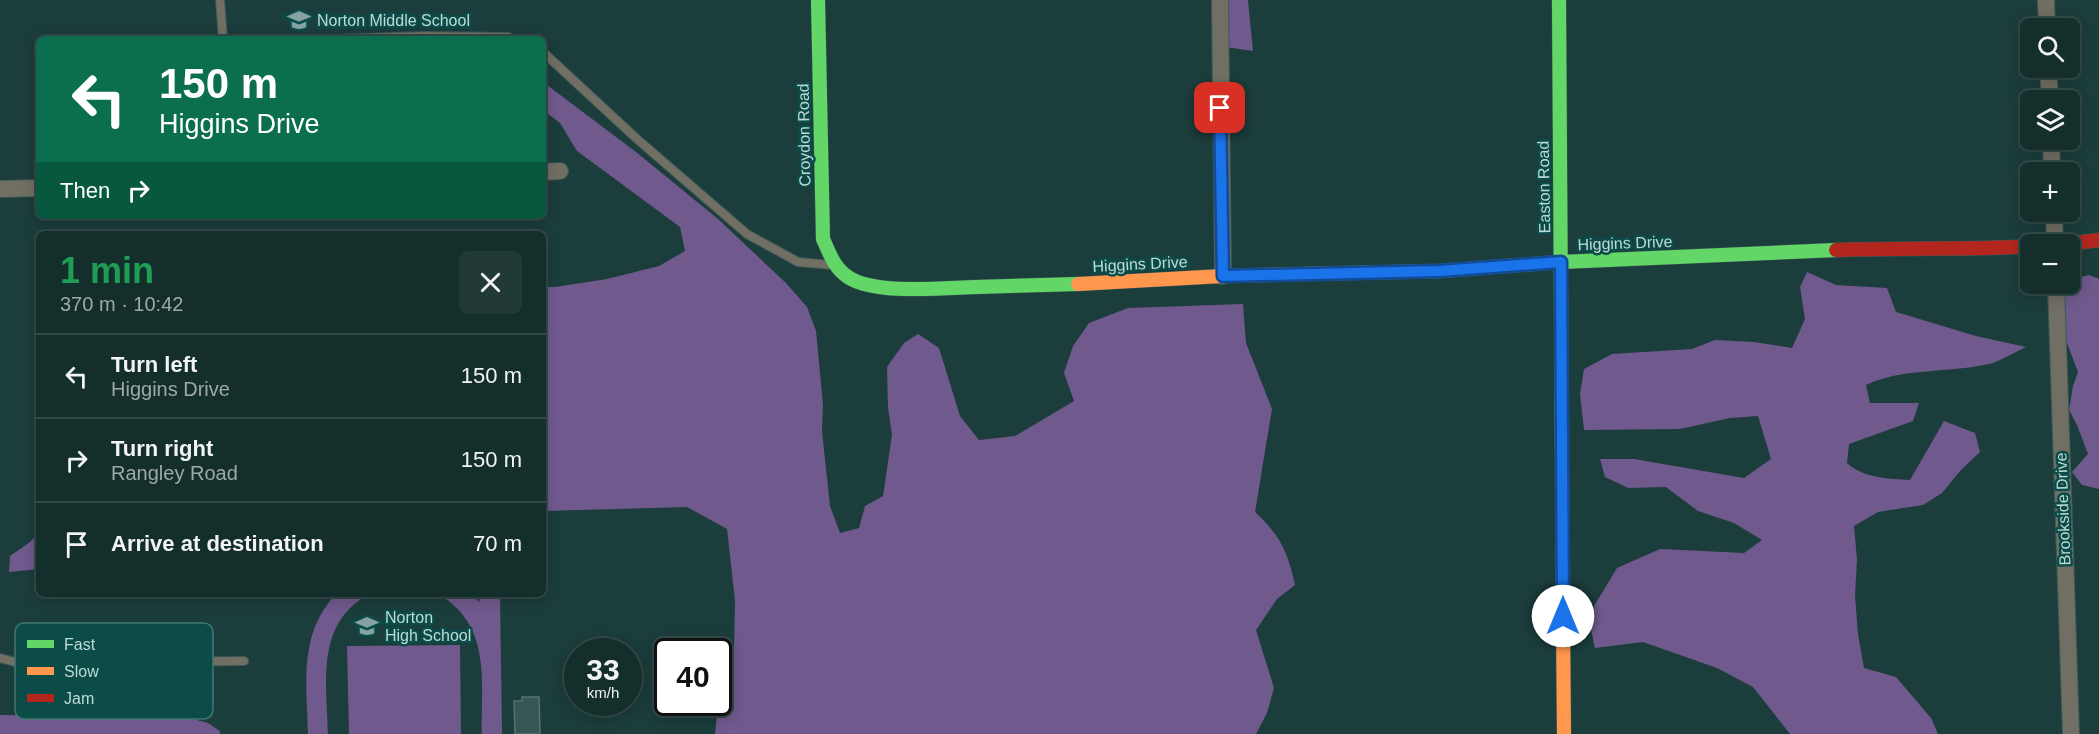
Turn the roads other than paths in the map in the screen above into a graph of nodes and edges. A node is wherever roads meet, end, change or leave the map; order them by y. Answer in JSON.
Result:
{"nodes":[{"id":1,"x":220,"y":0,"type":"edge"},
{"id":2,"x":818,"y":0,"type":"edge"},
{"id":3,"x":1220,"y":0,"type":"edge"},
{"id":4,"x":1558,"y":0,"type":"edge"},
{"id":5,"x":2046,"y":0,"type":"edge"},
{"id":6,"x":2047,"y":18,"type":"edge"},
{"id":7,"x":223,"y":36,"type":"edge"},
{"id":8,"x":546,"y":54,"type":"edge"},
{"id":9,"x":560,"y":171,"type":"dead end"},
{"id":10,"x":546,"y":172,"type":"edge"},
{"id":11,"x":36,"y":188,"type":"edge"},
{"id":12,"x":0,"y":189,"type":"edge"},
{"id":13,"x":2099,"y":240,"type":"edge"},
{"id":14,"x":2080,"y":243,"type":"edge"},
{"id":15,"x":2020,"y":245,"type":"edge"},
{"id":16,"x":1561,"y":262,"type":"junction"},
{"id":17,"x":835,"y":266,"type":"junction"},
{"id":18,"x":1223,"y":276,"type":"junction"},
{"id":19,"x":2056,"y":294,"type":"edge"},
{"id":20,"x":0,"y":658,"type":"edge"},
{"id":21,"x":213,"y":661,"type":"edge"},
{"id":22,"x":244,"y":661,"type":"dead end"},
{"id":23,"x":15,"y":662,"type":"edge"},
{"id":24,"x":1564,"y":734,"type":"edge"},
{"id":25,"x":2071,"y":734,"type":"edge"}],
"edges":[{"from":1,"to":7,"type":"lane"},
{"from":2,"to":17,"type":"street","name":"Croydon Road"},
{"from":3,"to":18,"type":"street"},
{"from":4,"to":16,"type":"street","name":"Easton Road"},
{"from":5,"to":6,"type":"street"},
{"from":8,"to":17,"type":"lane"},
{"from":9,"to":10,"type":"street"},
{"from":11,"to":12,"type":"street"},
{"from":13,"to":14,"type":"street","name":"Higgins Drive"},
{"from":15,"to":16,"type":"street","name":"Higgins Drive"},
{"from":16,"to":18,"type":"street","name":"Higgins Drive"},
{"from":16,"to":24,"type":"street","name":"Easton Road"},
{"from":17,"to":18,"type":"street","name":"Higgins Drive"},
{"from":19,"to":25,"type":"street","name":"Brookside Drive"},
{"from":20,"to":23,"type":"lane"},
{"from":21,"to":22,"type":"lane"}]}
